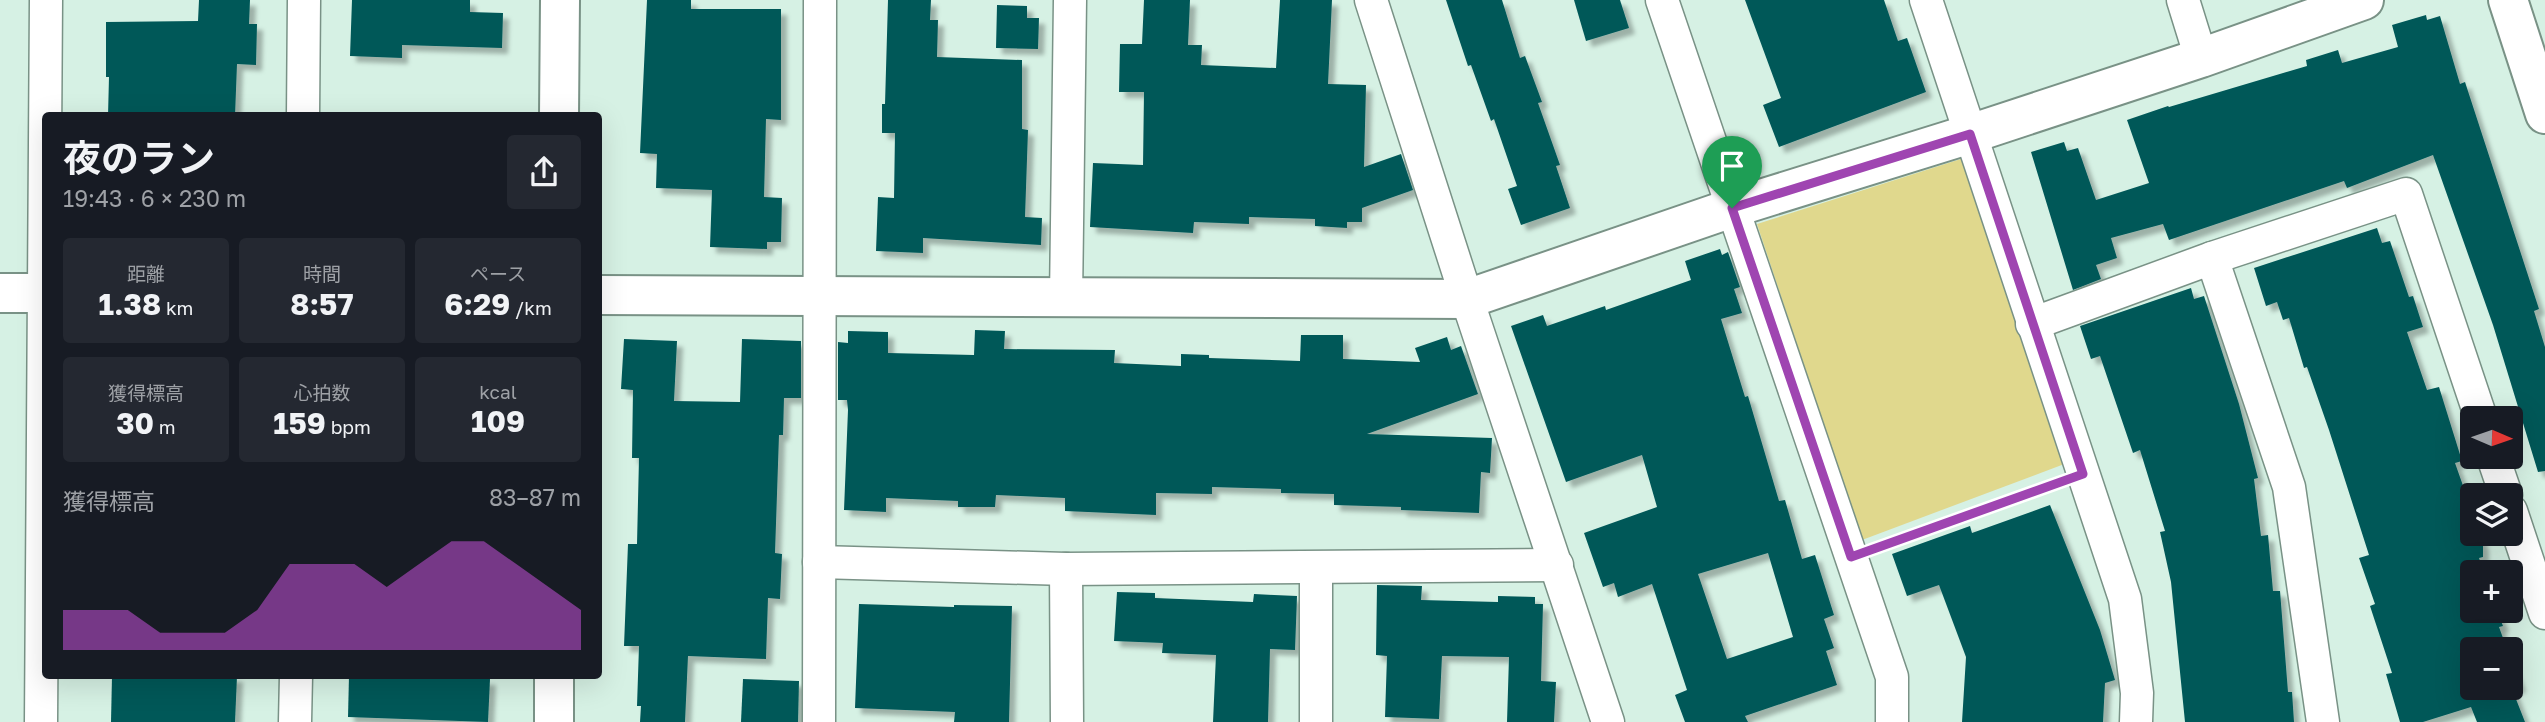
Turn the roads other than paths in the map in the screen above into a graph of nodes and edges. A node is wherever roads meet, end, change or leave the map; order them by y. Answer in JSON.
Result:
{"nodes":[{"id":1,"x":46,"y":0,"type":"edge"},
{"id":2,"x":304,"y":0,"type":"edge"},
{"id":3,"x":560,"y":0,"type":"edge"},
{"id":4,"x":820,"y":0,"type":"edge"},
{"id":5,"x":1070,"y":0,"type":"edge"},
{"id":6,"x":1371,"y":0,"type":"edge"},
{"id":7,"x":1662,"y":0,"type":"edge"},
{"id":8,"x":1926,"y":0,"type":"edge"},
{"id":9,"x":2183,"y":0,"type":"edge"},
{"id":10,"x":2364,"y":0,"type":"edge"},
{"id":11,"x":2508,"y":0,"type":"edge"},
{"id":12,"x":2201,"y":58,"type":"junction"},
{"id":13,"x":45,"y":112,"type":"edge"},
{"id":14,"x":303,"y":112,"type":"edge"},
{"id":15,"x":559,"y":112,"type":"edge"},
{"id":16,"x":2545,"y":114,"type":"edge"},
{"id":17,"x":1970,"y":134,"type":"junction"},
{"id":18,"x":1732,"y":208,"type":"junction"},
{"id":19,"x":2212,"y":258,"type":"junction"},
{"id":20,"x":0,"y":293,"type":"edge"},
{"id":21,"x":42,"y":293,"type":"edge"},
{"id":22,"x":602,"y":295,"type":"edge"},
{"id":23,"x":818,"y":298,"type":"junction"},
{"id":24,"x":1066,"y":299,"type":"junction"},
{"id":25,"x":1466,"y":299,"type":"junction"},
{"id":26,"x":2032,"y":324,"type":"junction"},
{"id":27,"x":2477,"y":406,"type":"edge"},
{"id":28,"x":2523,"y":546,"type":"edge"},
{"id":29,"x":819,"y":562,"type":"junction"},
{"id":30,"x":1557,"y":565,"type":"junction"},
{"id":31,"x":1066,"y":569,"type":"junction"},
{"id":32,"x":1316,"y":569,"type":"junction"},
{"id":33,"x":42,"y":579,"type":"edge"},
{"id":34,"x":2545,"y":612,"type":"edge"},
{"id":35,"x":296,"y":679,"type":"edge"},
{"id":36,"x":554,"y":679,"type":"edge"},
{"id":37,"x":41,"y":722,"type":"edge"},
{"id":38,"x":295,"y":722,"type":"edge"},
{"id":39,"x":554,"y":722,"type":"edge"},
{"id":40,"x":819,"y":722,"type":"edge"},
{"id":41,"x":1067,"y":722,"type":"edge"},
{"id":42,"x":1316,"y":722,"type":"edge"},
{"id":43,"x":1608,"y":722,"type":"edge"},
{"id":44,"x":1892,"y":722,"type":"edge"},
{"id":45,"x":2136,"y":722,"type":"edge"},
{"id":46,"x":2323,"y":722,"type":"edge"}],
"edges":[{"from":1,"to":13,"type":"street"},
{"from":2,"to":14,"type":"street"},
{"from":3,"to":15,"type":"street"},
{"from":4,"to":23,"type":"street"},
{"from":5,"to":24,"type":"street"},
{"from":6,"to":25,"type":"street"},
{"from":7,"to":18,"type":"street"},
{"from":8,"to":17,"type":"street"},
{"from":9,"to":12,"type":"street"},
{"from":10,"to":12,"type":"street"},
{"from":11,"to":16,"type":"street"},
{"from":12,"to":17,"type":"street"},
{"from":17,"to":18,"type":"street"},
{"from":17,"to":26,"type":"street"},
{"from":18,"to":25,"type":"street"},
{"from":18,"to":44,"type":"street"},
{"from":19,"to":26,"type":"street"},
{"from":19,"to":27,"type":"street"},
{"from":19,"to":46,"type":"street"},
{"from":20,"to":21,"type":"street"},
{"from":22,"to":23,"type":"street"},
{"from":23,"to":24,"type":"street"},
{"from":23,"to":29,"type":"street"},
{"from":24,"to":25,"type":"street"},
{"from":25,"to":30,"type":"street"},
{"from":26,"to":45,"type":"street"},
{"from":28,"to":34,"type":"street"},
{"from":29,"to":31,"type":"street"},
{"from":29,"to":40,"type":"street"},
{"from":30,"to":32,"type":"street"},
{"from":30,"to":43,"type":"street"},
{"from":31,"to":32,"type":"street"},
{"from":31,"to":41,"type":"street"},
{"from":32,"to":42,"type":"street"},
{"from":33,"to":37,"type":"street"},
{"from":35,"to":38,"type":"street"},
{"from":36,"to":39,"type":"street"}]}
